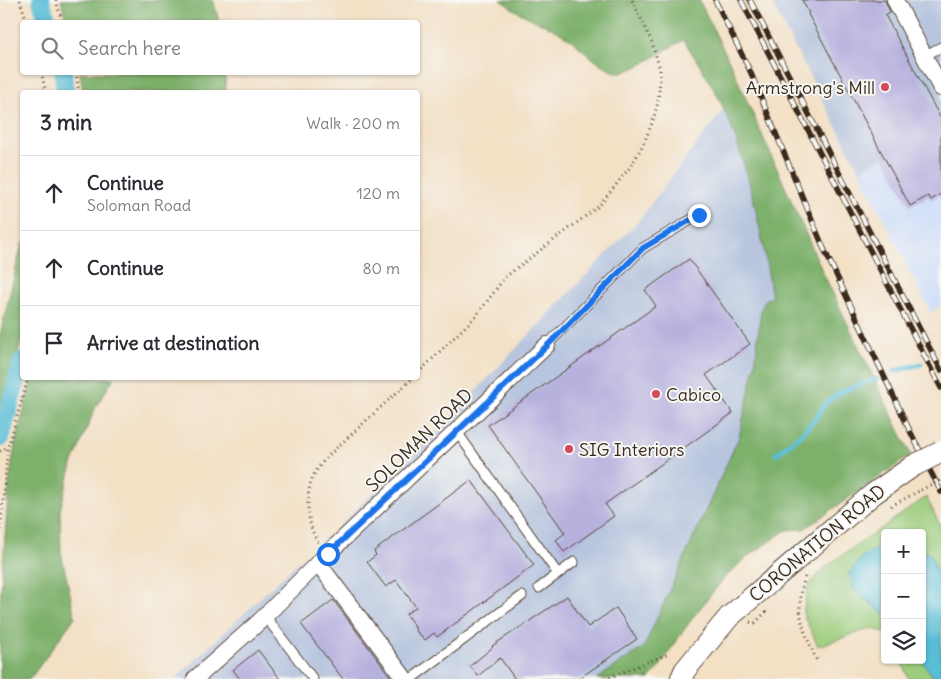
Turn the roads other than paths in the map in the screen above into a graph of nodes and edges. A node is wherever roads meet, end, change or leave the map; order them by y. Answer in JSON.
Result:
{"nodes":[{"id":1,"x":895,"y":0,"type":"edge"},
{"id":2,"x":941,"y":47,"type":"edge"},
{"id":3,"x":924,"y":56,"type":"junction"},
{"id":4,"x":941,"y":88,"type":"edge"},
{"id":5,"x":699,"y":215,"type":"dead end"},
{"id":6,"x":548,"y":345,"type":"joint"},
{"id":7,"x":457,"y":432,"type":"junction"},
{"id":8,"x":941,"y":452,"type":"edge"},
{"id":9,"x":323,"y":558,"type":"junction"},
{"id":10,"x":574,"y":562,"type":"dead end"},
{"id":11,"x":558,"y":574,"type":"junction"},
{"id":12,"x":539,"y":588,"type":"dead end"},
{"id":13,"x":522,"y":596,"type":"dead end"},
{"id":14,"x":265,"y":616,"type":"junction"},
{"id":15,"x":704,"y":646,"type":"junction"},
{"id":16,"x":200,"y":678,"type":"edge"},
{"id":17,"x":313,"y":679,"type":"edge"},
{"id":18,"x":404,"y":679,"type":"edge"},
{"id":19,"x":411,"y":679,"type":"edge"},
{"id":20,"x":681,"y":679,"type":"edge"},
{"id":21,"x":695,"y":679,"type":"edge"}],
"edges":[{"from":1,"to":3,"type":"street"},
{"from":2,"to":3,"type":"lane"},
{"from":3,"to":4,"type":"street"},
{"from":5,"to":6,"type":"lane"},
{"from":6,"to":7,"type":"street","name":"SOLOMAN ROAD"},
{"from":7,"to":9,"type":"street","name":"SOLOMAN ROAD"},
{"from":7,"to":11,"type":"lane"},
{"from":8,"to":15,"type":"street","name":"CORONATION ROAD","bridge":true},
{"from":9,"to":14,"type":"street","name":"SOLOMAN ROAD"},
{"from":9,"to":18,"type":"street"},
{"from":10,"to":11,"type":"lane"},
{"from":11,"to":12,"type":"lane"},
{"from":13,"to":19,"type":"lane"},
{"from":14,"to":16,"type":"street","name":"SOLOMAN ROAD"},
{"from":14,"to":17,"type":"lane"},
{"from":15,"to":20,"type":"street","name":"CORONATION ROAD"},
{"from":15,"to":21,"type":"street","name":"CORONATION ROAD"}]}
